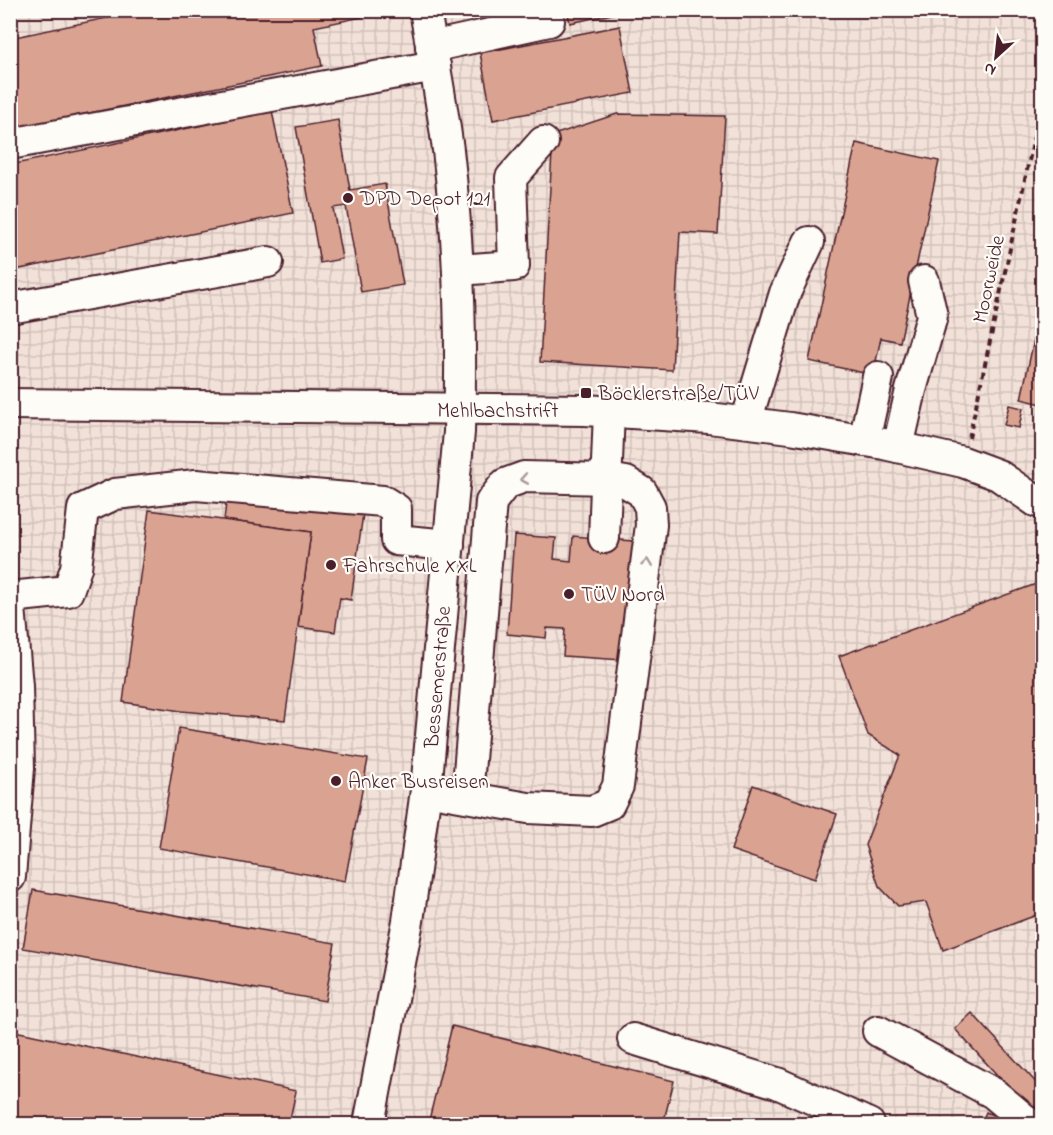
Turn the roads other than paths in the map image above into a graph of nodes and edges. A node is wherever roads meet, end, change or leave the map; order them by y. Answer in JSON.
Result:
{"nodes":[{"id":1,"x":425,"y":10,"type":"edge"},
{"id":2,"x":549,"y":21,"type":"dead end"},
{"id":3,"x":433,"y":57,"type":"junction"},
{"id":4,"x":543,"y":142,"type":"dead end"},
{"id":5,"x":10,"y":144,"type":"edge"},
{"id":6,"x":809,"y":242,"type":"dead end"},
{"id":7,"x":267,"y":262,"type":"dead end"},
{"id":8,"x":459,"y":270,"type":"junction"},
{"id":9,"x":924,"y":281,"type":"dead end"},
{"id":10,"x":10,"y":308,"type":"edge"},
{"id":11,"x":878,"y":377,"type":"dead end"},
{"id":12,"x":12,"y":399,"type":"edge"},
{"id":13,"x":460,"y":410,"type":"junction"},
{"id":14,"x":609,"y":411,"type":"junction"},
{"id":15,"x":746,"y":422,"type":"junction"},
{"id":16,"x":864,"y":441,"type":"junction"},
{"id":17,"x":898,"y":447,"type":"junction"},
{"id":18,"x":608,"y":479,"type":"junction"},
{"id":19,"x":1041,"y":505,"type":"edge"},
{"id":20,"x":604,"y":538,"type":"dead end"},
{"id":21,"x":448,"y":545,"type":"junction"},
{"id":22,"x":10,"y":597,"type":"edge"},
{"id":23,"x":10,"y":607,"type":"edge"},
{"id":24,"x":15,"y":767,"type":"edge"},
{"id":25,"x":426,"y":790,"type":"junction"},
{"id":26,"x":467,"y":797,"type":"junction"},
{"id":27,"x":18,"y":861,"type":"edge"},
{"id":28,"x":878,"y":1031,"type":"dead end"},
{"id":29,"x":633,"y":1039,"type":"dead end"},
{"id":30,"x":369,"y":1125,"type":"edge"},
{"id":31,"x":869,"y":1125,"type":"edge"},
{"id":32,"x":1030,"y":1125,"type":"edge"}],
"edges":[{"from":1,"to":3,"type":"street","name":"Bessemerstraße"},
{"from":2,"to":3,"type":"street"},
{"from":3,"to":5,"type":"street"},
{"from":3,"to":8,"type":"street","name":"Bessemerstraße"},
{"from":4,"to":8,"type":"street"},
{"from":6,"to":15,"type":"street"},
{"from":7,"to":10,"type":"street"},
{"from":8,"to":13,"type":"street","name":"Bessemerstraße"},
{"from":9,"to":17,"type":"street"},
{"from":11,"to":16,"type":"street"},
{"from":12,"to":13,"type":"street","name":"Mehlbachstrift"},
{"from":13,"to":14,"type":"street","name":"Mehlbachstrift"},
{"from":13,"to":21,"type":"street","name":"Bessemerstraße"},
{"from":14,"to":15,"type":"street","name":"Mehlbachstrift"},
{"from":14,"to":18,"type":"street"},
{"from":15,"to":16,"type":"street","name":"Mehlbachstrift"},
{"from":16,"to":17,"type":"street","name":"Mehlbachstrift"},
{"from":17,"to":19,"type":"street","name":"Mehlbachstrift"},
{"from":18,"to":20,"type":"street"},
{"from":18,"to":26,"type":"street","one_way":true},
{"from":26,"to":18,"type":"street","one_way":true},
{"from":21,"to":22,"type":"street"},
{"from":21,"to":25,"type":"street","name":"Bessemerstraße"},
{"from":23,"to":24,"type":"street"},
{"from":24,"to":27,"type":"street"},
{"from":25,"to":26,"type":"street"},
{"from":25,"to":30,"type":"street","name":"Bessemerstraße"},
{"from":28,"to":32,"type":"street"},
{"from":29,"to":31,"type":"street"}]}
